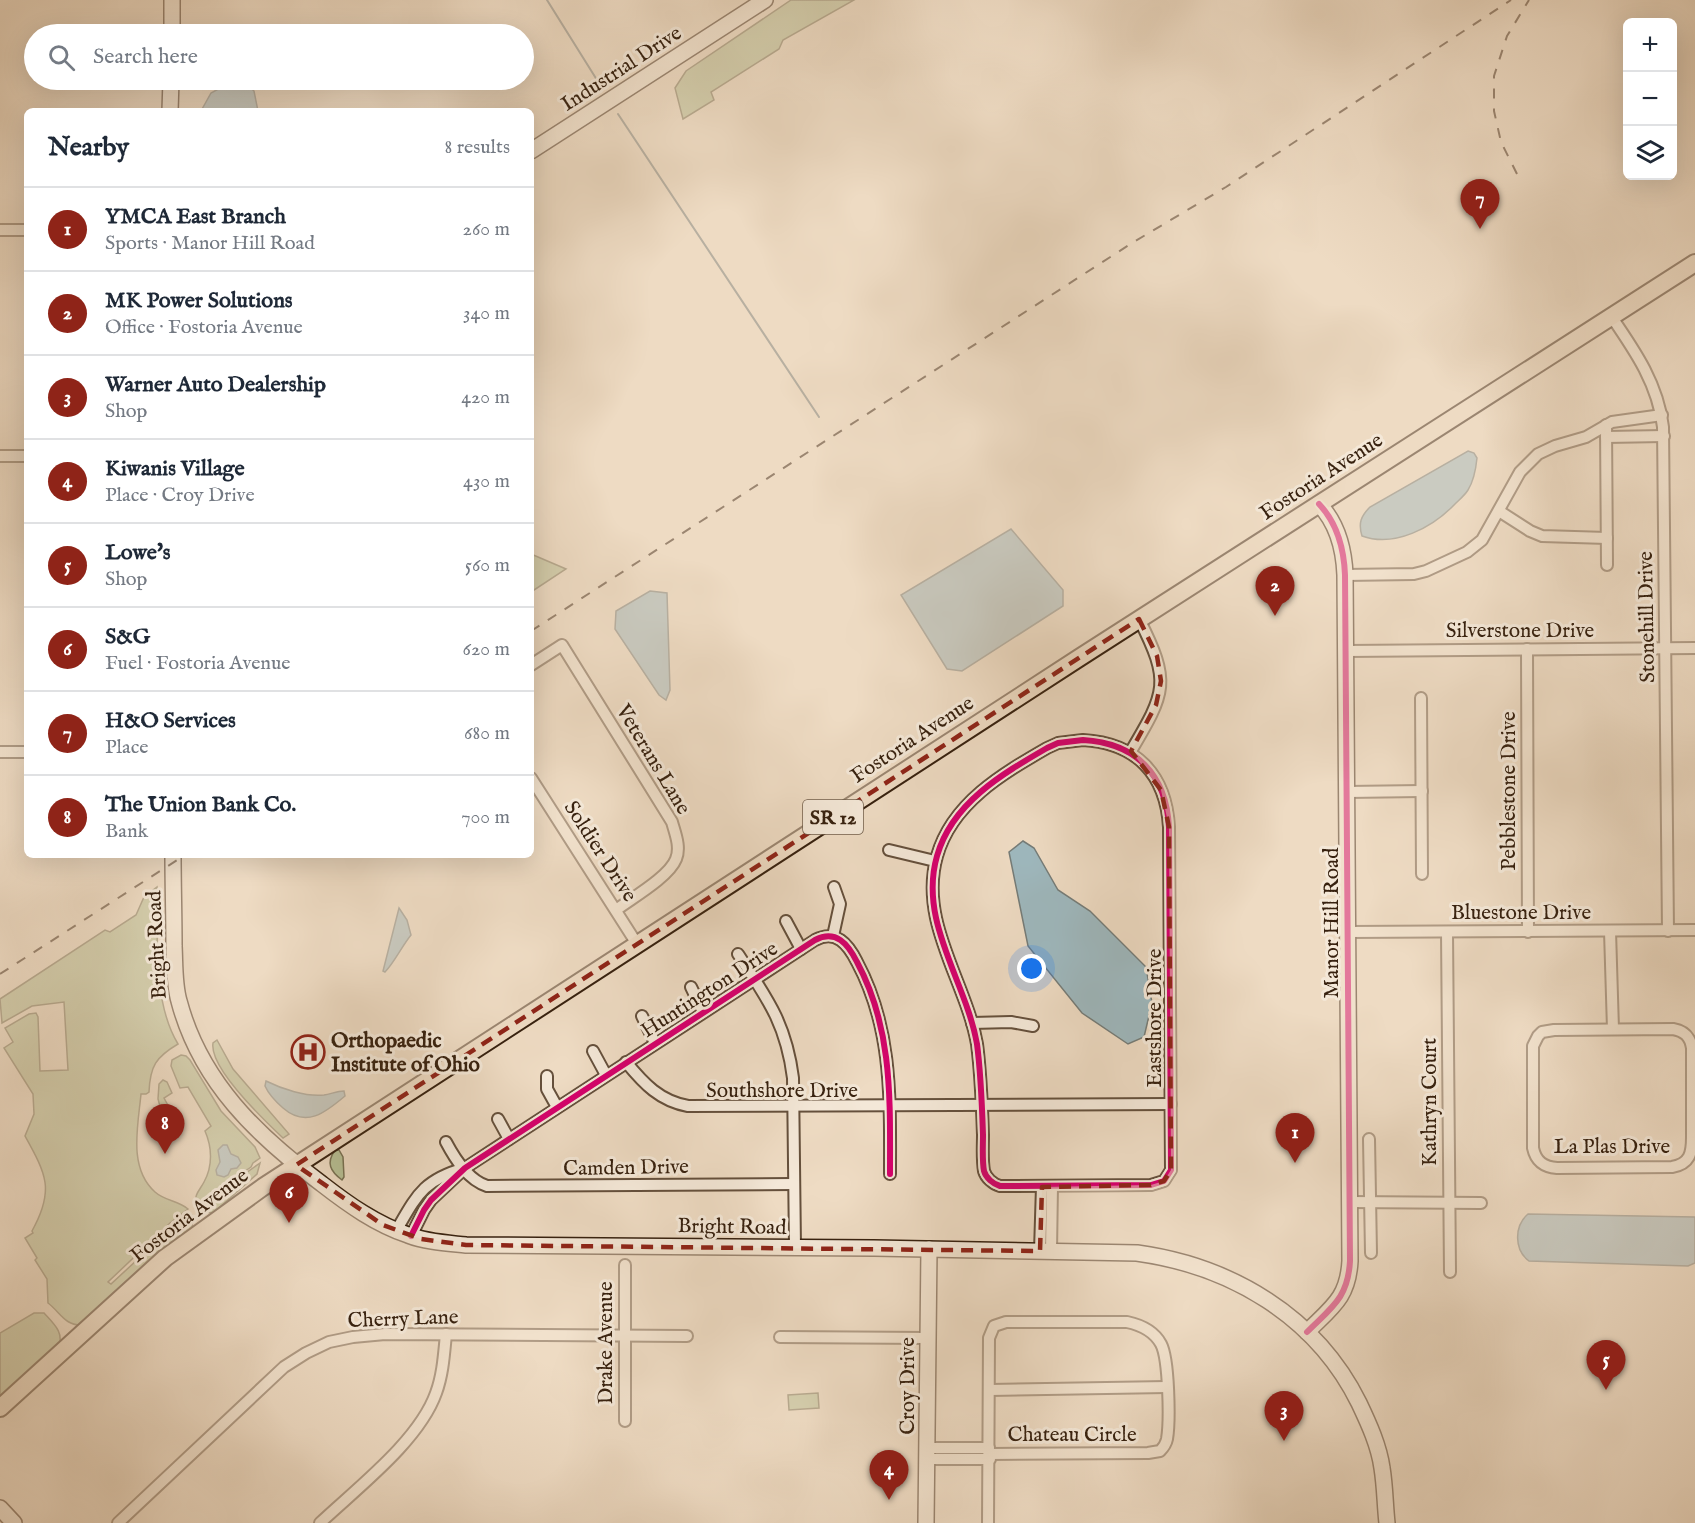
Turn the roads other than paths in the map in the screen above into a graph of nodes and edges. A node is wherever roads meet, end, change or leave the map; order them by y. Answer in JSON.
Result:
{"nodes":[{"id":1,"x":172,"y":0,"type":"edge"},
{"id":2,"x":765,"y":0,"type":"edge"},
{"id":3,"x":172,"y":24,"type":"edge"},
{"id":4,"x":171,"y":90,"type":"edge"},
{"id":5,"x":170,"y":108,"type":"edge"},
{"id":6,"x":534,"y":150,"type":"edge"},
{"id":7,"x":0,"y":230,"type":"edge"},
{"id":8,"x":24,"y":230,"type":"edge"},
{"id":9,"x":1695,"y":263,"type":"edge"},
{"id":10,"x":1611,"y":316,"type":"junction"},
{"id":11,"x":1662,"y":415,"type":"junction"},
{"id":12,"x":1606,"y":425,"type":"junction"},
{"id":13,"x":1664,"y":436,"type":"junction"},
{"id":14,"x":1606,"y":437,"type":"junction"},
{"id":15,"x":0,"y":456,"type":"edge"},
{"id":16,"x":24,"y":456,"type":"edge"},
{"id":17,"x":1319,"y":504,"type":"junction"},
{"id":18,"x":1499,"y":511,"type":"junction"},
{"id":19,"x":1607,"y":538,"type":"junction"},
{"id":20,"x":1607,"y":565,"type":"dead end"},
{"id":21,"x":1346,"y":575,"type":"junction"},
{"id":22,"x":1139,"y":619,"type":"junction"},
{"id":23,"x":1665,"y":648,"type":"junction"},
{"id":24,"x":1695,"y":648,"type":"edge"},
{"id":25,"x":1527,"y":649,"type":"junction"},
{"id":26,"x":1346,"y":651,"type":"junction"},
{"id":27,"x":534,"y":663,"type":"edge"},
{"id":28,"x":1421,"y":698,"type":"dead end"},
{"id":29,"x":1131,"y":751,"type":"junction"},
{"id":30,"x":0,"y":752,"type":"edge"},
{"id":31,"x":24,"y":752,"type":"edge"},
{"id":32,"x":534,"y":783,"type":"edge"},
{"id":33,"x":1422,"y":791,"type":"junction"},
{"id":34,"x":1347,"y":792,"type":"junction"},
{"id":35,"x":889,"y":850,"type":"dead end"},
{"id":36,"x":173,"y":858,"type":"edge"},
{"id":37,"x":935,"y":861,"type":"junction"},
{"id":38,"x":1422,"y":874,"type":"dead end"},
{"id":39,"x":834,"y":887,"type":"dead end"},
{"id":40,"x":615,"y":910,"type":"junction"},
{"id":41,"x":786,"y":921,"type":"dead end"},
{"id":42,"x":1695,"y":930,"type":"edge"},
{"id":43,"x":1610,"y":931,"type":"junction"},
{"id":44,"x":1668,"y":931,"type":"junction"},
{"id":45,"x":1348,"y":932,"type":"junction"},
{"id":46,"x":1447,"y":932,"type":"junction"},
{"id":47,"x":1528,"y":932,"type":"junction"},
{"id":48,"x":833,"y":936,"type":"junction"},
{"id":49,"x":638,"y":944,"type":"junction"},
{"id":50,"x":801,"y":949,"type":"junction"},
{"id":51,"x":738,"y":954,"type":"dead end"},
{"id":52,"x":754,"y":979,"type":"junction"},
{"id":53,"x":692,"y":987,"type":"dead end"},
{"id":54,"x":703,"y":1012,"type":"junction"},
{"id":55,"x":642,"y":1016,"type":"dead end"},
{"id":56,"x":972,"y":1023,"type":"junction"},
{"id":57,"x":1033,"y":1026,"type":"dead end"},
{"id":58,"x":1613,"y":1029,"type":"junction"},
{"id":59,"x":655,"y":1043,"type":"junction"},
{"id":60,"x":593,"y":1051,"type":"dead end"},
{"id":61,"x":626,"y":1062,"type":"junction"},
{"id":62,"x":606,"y":1075,"type":"junction"},
{"id":63,"x":547,"y":1076,"type":"dead end"},
{"id":64,"x":982,"y":1104,"type":"junction"},
{"id":65,"x":1171,"y":1104,"type":"junction"},
{"id":66,"x":890,"y":1105,"type":"junction"},
{"id":67,"x":557,"y":1107,"type":"junction"},
{"id":68,"x":794,"y":1107,"type":"junction"},
{"id":69,"x":498,"y":1119,"type":"dead end"},
{"id":70,"x":509,"y":1139,"type":"junction"},
{"id":71,"x":1369,"y":1139,"type":"dead end"},
{"id":72,"x":446,"y":1142,"type":"dead end"},
{"id":73,"x":296,"y":1165,"type":"junction"},
{"id":74,"x":465,"y":1168,"type":"junction"},
{"id":75,"x":890,"y":1174,"type":"dead end"},
{"id":76,"x":795,"y":1184,"type":"junction"},
{"id":77,"x":1047,"y":1186,"type":"junction"},
{"id":78,"x":1350,"y":1202,"type":"junction"},
{"id":79,"x":1370,"y":1202,"type":"junction"},
{"id":80,"x":1449,"y":1203,"type":"junction"},
{"id":81,"x":1481,"y":1203,"type":"dead end"},
{"id":82,"x":404,"y":1233,"type":"junction"},
{"id":83,"x":795,"y":1248,"type":"junction"},
{"id":84,"x":929,"y":1249,"type":"junction"},
{"id":85,"x":1046,"y":1251,"type":"junction"},
{"id":86,"x":1371,"y":1253,"type":"dead end"},
{"id":87,"x":625,"y":1265,"type":"dead end"},
{"id":88,"x":1450,"y":1272,"type":"dead end"},
{"id":89,"x":1307,"y":1332,"type":"junction"},
{"id":90,"x":446,"y":1334,"type":"junction"},
{"id":91,"x":625,"y":1335,"type":"junction"},
{"id":92,"x":687,"y":1336,"type":"dead end"},
{"id":93,"x":780,"y":1337,"type":"dead end"},
{"id":94,"x":928,"y":1338,"type":"junction"},
{"id":95,"x":1167,"y":1387,"type":"junction"},
{"id":96,"x":990,"y":1389,"type":"junction"},
{"id":97,"x":0,"y":1408,"type":"edge"},
{"id":98,"x":625,"y":1421,"type":"dead end"},
{"id":99,"x":927,"y":1454,"type":"junction"},
{"id":100,"x":989,"y":1454,"type":"junction"},
{"id":101,"x":0,"y":1508,"type":"edge"},
{"id":102,"x":14,"y":1523,"type":"edge"},
{"id":103,"x":118,"y":1523,"type":"edge"},
{"id":104,"x":320,"y":1523,"type":"edge"},
{"id":105,"x":926,"y":1523,"type":"edge"},
{"id":106,"x":988,"y":1523,"type":"edge"},
{"id":107,"x":1387,"y":1523,"type":"edge"}],
"edges":[{"from":1,"to":3,"type":"main road"},
{"from":2,"to":6,"type":"main road","name":"Industrial Drive"},
{"from":4,"to":5,"type":"main road"},
{"from":7,"to":8,"type":"street"},
{"from":9,"to":10,"type":"main road","name":"Fostoria Avenue","number":"SR 12"},
{"from":10,"to":11,"type":"street","name":"Stonehill Drive"},
{"from":10,"to":17,"type":"main road","name":"Fostoria Avenue","number":"SR 12"},
{"from":11,"to":12,"type":"street"},
{"from":11,"to":13,"type":"street","name":"Stonehill Drive"},
{"from":12,"to":14,"type":"street"},
{"from":12,"to":18,"type":"street"},
{"from":13,"to":14,"type":"street"},
{"from":13,"to":23,"type":"street","name":"Stonehill Drive"},
{"from":14,"to":19,"type":"street"},
{"from":15,"to":16,"type":"street"},
{"from":17,"to":21,"type":"main road","name":"Manor Hill Road"},
{"from":17,"to":22,"type":"main road","name":"Fostoria Avenue","number":"SR 12"},
{"from":18,"to":19,"type":"street"},
{"from":18,"to":21,"type":"street"},
{"from":19,"to":20,"type":"street"},
{"from":21,"to":26,"type":"main road","name":"Manor Hill Road"},
{"from":22,"to":29,"type":"street"},
{"from":22,"to":49,"type":"main road","name":"Fostoria Avenue","number":"SR 12"},
{"from":23,"to":24,"type":"street","name":"Silverstone Drive"},
{"from":23,"to":25,"type":"street","name":"Silverstone Drive"},
{"from":23,"to":44,"type":"street","name":"Stonehill Drive"},
{"from":25,"to":26,"type":"street","name":"Silverstone Drive"},
{"from":25,"to":47,"type":"street","name":"Pebblestone Drive"},
{"from":26,"to":34,"type":"main road","name":"Manor Hill Road"},
{"from":27,"to":40,"type":"street","name":"Veterans Lane"},
{"from":28,"to":33,"type":"street"},
{"from":29,"to":37,"type":"street"},
{"from":29,"to":65,"type":"street","name":"Eastshore Drive"},
{"from":30,"to":31,"type":"street"},
{"from":32,"to":40,"type":"street","name":"Soldier Drive"},
{"from":33,"to":34,"type":"street"},
{"from":33,"to":38,"type":"street"},
{"from":34,"to":45,"type":"main road","name":"Manor Hill Road"},
{"from":35,"to":37,"type":"street"},
{"from":36,"to":73,"type":"main road","name":"Bright Road"},
{"from":37,"to":56,"type":"street"},
{"from":39,"to":48,"type":"street"},
{"from":40,"to":49,"type":"street","name":"Soldier Drive"},
{"from":41,"to":50,"type":"street"},
{"from":42,"to":44,"type":"street","name":"Bluestone Drive"},
{"from":43,"to":44,"type":"street","name":"Bluestone Drive"},
{"from":43,"to":47,"type":"street","name":"Bluestone Drive"},
{"from":43,"to":58,"type":"street"},
{"from":45,"to":46,"type":"street","name":"Bluestone Drive"},
{"from":45,"to":78,"type":"main road","name":"Manor Hill Road"},
{"from":46,"to":47,"type":"street","name":"Bluestone Drive"},
{"from":46,"to":80,"type":"street","name":"Kathryn Court"},
{"from":48,"to":50,"type":"street","name":"Huntington Drive"},
{"from":48,"to":66,"type":"street"},
{"from":49,"to":73,"type":"main road","name":"Fostoria Avenue","number":"SR 12"},
{"from":50,"to":52,"type":"street","name":"Huntington Drive"},
{"from":51,"to":52,"type":"street"},
{"from":52,"to":54,"type":"street","name":"Huntington Drive"},
{"from":52,"to":68,"type":"street"},
{"from":53,"to":54,"type":"street"},
{"from":54,"to":59,"type":"street","name":"Huntington Drive"},
{"from":55,"to":59,"type":"street"},
{"from":56,"to":57,"type":"street"},
{"from":56,"to":64,"type":"street"},
{"from":58,"to":58,"type":"street","name":"La Plas Drive"},
{"from":59,"to":61,"type":"street","name":"Huntington Drive"},
{"from":60,"to":62,"type":"street"},
{"from":61,"to":62,"type":"street","name":"Huntington Drive"},
{"from":61,"to":68,"type":"street","name":"Southshore Drive"},
{"from":62,"to":67,"type":"street","name":"Huntington Drive"},
{"from":63,"to":67,"type":"street"},
{"from":64,"to":65,"type":"street","name":"Southshore Drive"},
{"from":64,"to":66,"type":"street","name":"Southshore Drive"},
{"from":64,"to":77,"type":"street"},
{"from":65,"to":77,"type":"street","name":"Eastshore Drive"},
{"from":66,"to":68,"type":"street","name":"Southshore Drive"},
{"from":66,"to":75,"type":"street"},
{"from":67,"to":70,"type":"street","name":"Huntington Drive"},
{"from":68,"to":76,"type":"street"},
{"from":69,"to":70,"type":"street"},
{"from":70,"to":74,"type":"street","name":"Huntington Drive"},
{"from":71,"to":79,"type":"street"},
{"from":72,"to":74,"type":"street","name":"Camden Drive"},
{"from":73,"to":82,"type":"main road","name":"Bright Road"},
{"from":73,"to":97,"type":"main road","name":"Fostoria Avenue","number":"SR 12"},
{"from":74,"to":76,"type":"street","name":"Camden Drive"},
{"from":74,"to":82,"type":"street","name":"Huntington Drive"},
{"from":76,"to":83,"type":"street"},
{"from":77,"to":85,"type":"street"},
{"from":78,"to":79,"type":"street"},
{"from":78,"to":89,"type":"main road","name":"Manor Hill Road"},
{"from":79,"to":80,"type":"street"},
{"from":79,"to":86,"type":"street"},
{"from":80,"to":81,"type":"street"},
{"from":80,"to":88,"type":"street","name":"Kathryn Court"},
{"from":82,"to":83,"type":"main road","name":"Bright Road"},
{"from":83,"to":84,"type":"main road","name":"Bright Road"},
{"from":84,"to":85,"type":"main road","name":"Bright Road"},
{"from":84,"to":94,"type":"main road","name":"Croy Drive"},
{"from":85,"to":89,"type":"main road","name":"Bright Road"},
{"from":87,"to":91,"type":"street","name":"Drake Avenue"},
{"from":89,"to":107,"type":"main road","name":"Bright Road"},
{"from":90,"to":91,"type":"street","name":"Cherry Lane"},
{"from":90,"to":103,"type":"street","name":"Cherry Lane"},
{"from":90,"to":104,"type":"street"},
{"from":91,"to":92,"type":"street","name":"Cherry Lane"},
{"from":91,"to":98,"type":"street","name":"Drake Avenue"},
{"from":93,"to":94,"type":"street"},
{"from":94,"to":99,"type":"main road","name":"Croy Drive"},
{"from":95,"to":96,"type":"street"},
{"from":95,"to":96,"type":"street","name":"Chateau Circle"},
{"from":95,"to":100,"type":"street","name":"Chateau Circle"},
{"from":96,"to":100,"type":"street","name":"Chateau Circle"},
{"from":99,"to":100,"type":"street"},
{"from":99,"to":105,"type":"main road","name":"Croy Drive"},
{"from":100,"to":106,"type":"street","name":"Chateau Circle"},
{"from":101,"to":102,"type":"main road"}]}
